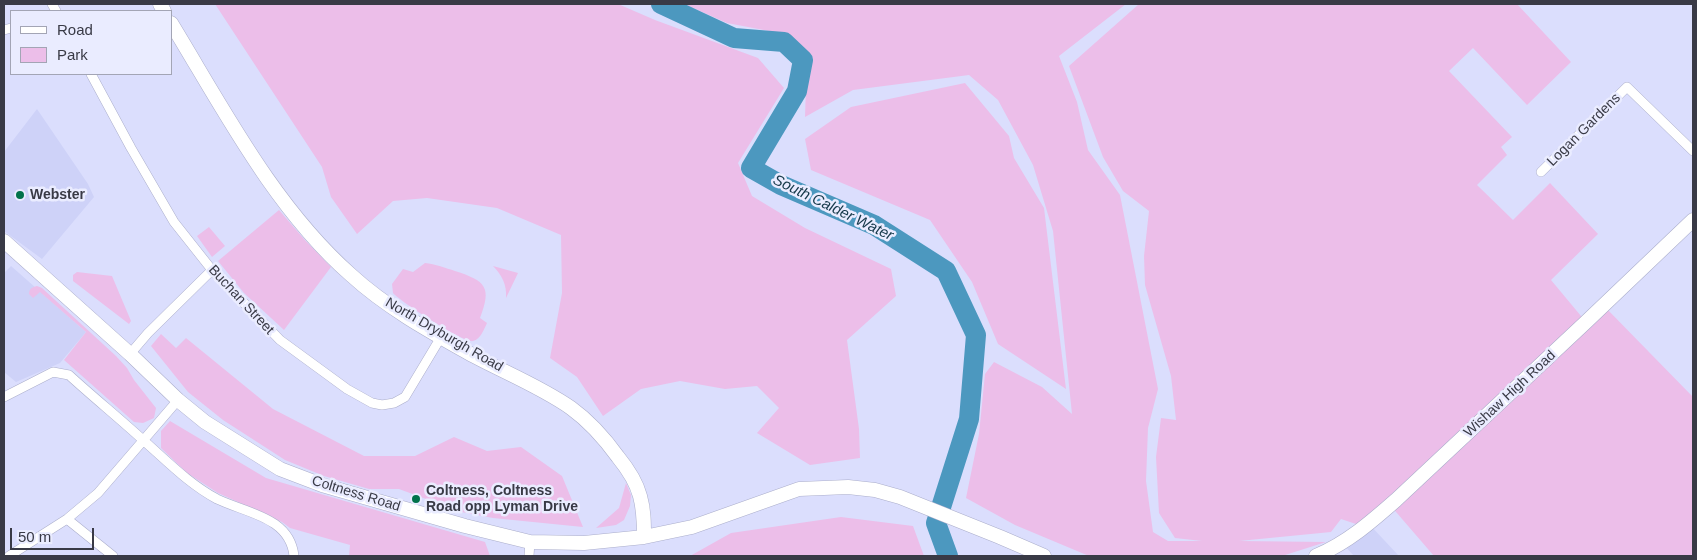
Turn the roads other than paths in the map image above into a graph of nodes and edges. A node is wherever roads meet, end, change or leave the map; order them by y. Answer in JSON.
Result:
{"nodes":[{"id":1,"x":172,"y":25,"type":"edge"},
{"id":2,"x":91,"y":75,"type":"edge"},
{"id":3,"x":1693,"y":151,"type":"edge"},
{"id":4,"x":1541,"y":172,"type":"dead end"},
{"id":5,"x":1693,"y":220,"type":"edge"},
{"id":6,"x":4,"y":241,"type":"edge"},
{"id":7,"x":212,"y":270,"type":"junction"},
{"id":8,"x":441,"y":337,"type":"junction"},
{"id":9,"x":130,"y":354,"type":"junction"},
{"id":10,"x":4,"y":396,"type":"edge"},
{"id":11,"x":178,"y":400,"type":"junction"},
{"id":12,"x":144,"y":441,"type":"junction"},
{"id":13,"x":67,"y":519,"type":"junction"},
{"id":14,"x":644,"y":537,"type":"junction"},
{"id":15,"x":530,"y":542,"type":"junction"},
{"id":16,"x":9,"y":556,"type":"edge"},
{"id":17,"x":113,"y":556,"type":"edge"},
{"id":18,"x":294,"y":556,"type":"edge"},
{"id":19,"x":529,"y":556,"type":"edge"},
{"id":20,"x":1044,"y":556,"type":"edge"},
{"id":21,"x":1316,"y":556,"type":"edge"}],
"edges":[{"from":1,"to":8,"type":"street","name":"North Dryburgh Road"},
{"from":2,"to":7,"type":"street","name":"Buchan Street"},
{"from":3,"to":4,"type":"street","name":"Logan Gardens"},
{"from":5,"to":21,"type":"street","name":"Wishaw High Road"},
{"from":6,"to":9,"type":"street","name":"Coltness Road"},
{"from":7,"to":8,"type":"street","name":"Buchan Street"},
{"from":7,"to":9,"type":"street"},
{"from":8,"to":14,"type":"street","name":"North Dryburgh Road"},
{"from":9,"to":11,"type":"street","name":"Coltness Road"},
{"from":10,"to":12,"type":"street"},
{"from":11,"to":12,"type":"street"},
{"from":11,"to":15,"type":"street","name":"Coltness Road"},
{"from":12,"to":13,"type":"street"},
{"from":12,"to":18,"type":"street"},
{"from":13,"to":16,"type":"street"},
{"from":13,"to":17,"type":"street"},
{"from":14,"to":15,"type":"street","name":"Coltness Road"},
{"from":14,"to":20,"type":"street","name":"Coltness Road"},
{"from":15,"to":19,"type":"street"}]}
